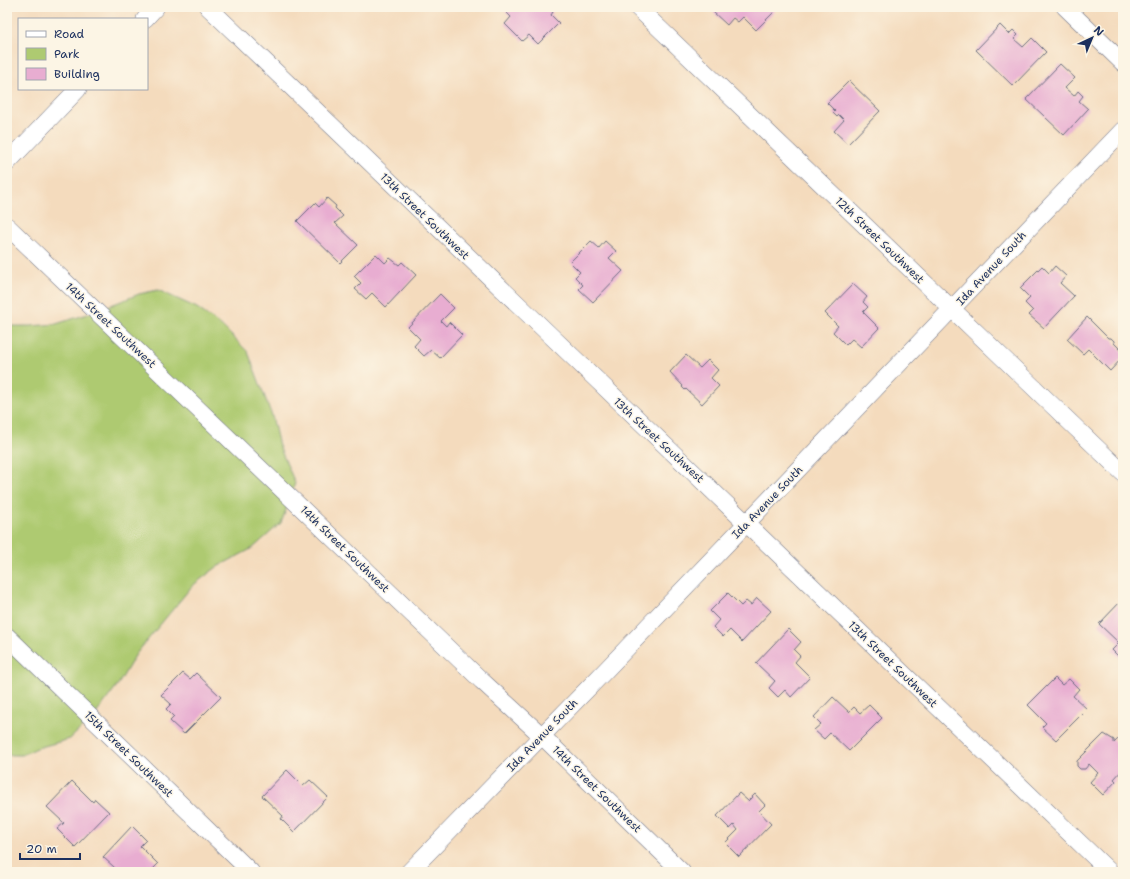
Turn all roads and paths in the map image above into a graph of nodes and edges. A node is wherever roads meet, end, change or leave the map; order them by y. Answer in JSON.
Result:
{"nodes":[{"id":1,"x":156,"y":7,"type":"edge"},
{"id":2,"x":208,"y":7,"type":"edge"},
{"id":3,"x":638,"y":7,"type":"edge"},
{"id":4,"x":1065,"y":7,"type":"edge"},
{"id":5,"x":146,"y":18,"type":"edge"},
{"id":6,"x":1123,"y":63,"type":"edge"},
{"id":7,"x":77,"y":90,"type":"edge"},
{"id":8,"x":1123,"y":130,"type":"edge"},
{"id":9,"x":7,"y":163,"type":"edge"},
{"id":10,"x":7,"y":226,"type":"edge"},
{"id":11,"x":952,"y":309,"type":"junction"},
{"id":12,"x":1123,"y":474,"type":"edge"},
{"id":13,"x":746,"y":523,"type":"junction"},
{"id":14,"x":7,"y":636,"type":"edge"},
{"id":15,"x":541,"y":735,"type":"junction"},
{"id":16,"x":251,"y":872,"type":"edge"},
{"id":17,"x":409,"y":872,"type":"edge"},
{"id":18,"x":682,"y":872,"type":"edge"},
{"id":19,"x":1110,"y":872,"type":"edge"}],
"edges":[{"from":1,"to":5,"type":"street"},
{"from":2,"to":13,"type":"street","name":"13th Street Southwest"},
{"from":3,"to":11,"type":"street","name":"12th Street Southwest"},
{"from":4,"to":6,"type":"street"},
{"from":7,"to":9,"type":"street"},
{"from":8,"to":11,"type":"street","name":"Ida Avenue South"},
{"from":10,"to":15,"type":"street","name":"14th Street Southwest"},
{"from":11,"to":12,"type":"street","name":"12th Street Southwest"},
{"from":11,"to":13,"type":"street","name":"Ida Avenue South"},
{"from":13,"to":15,"type":"street","name":"Ida Avenue South"},
{"from":13,"to":19,"type":"street","name":"13th Street Southwest"},
{"from":14,"to":16,"type":"street","name":"15th Street Southwest"},
{"from":15,"to":17,"type":"street","name":"Ida Avenue South"},
{"from":15,"to":18,"type":"street","name":"14th Street Southwest"}]}
